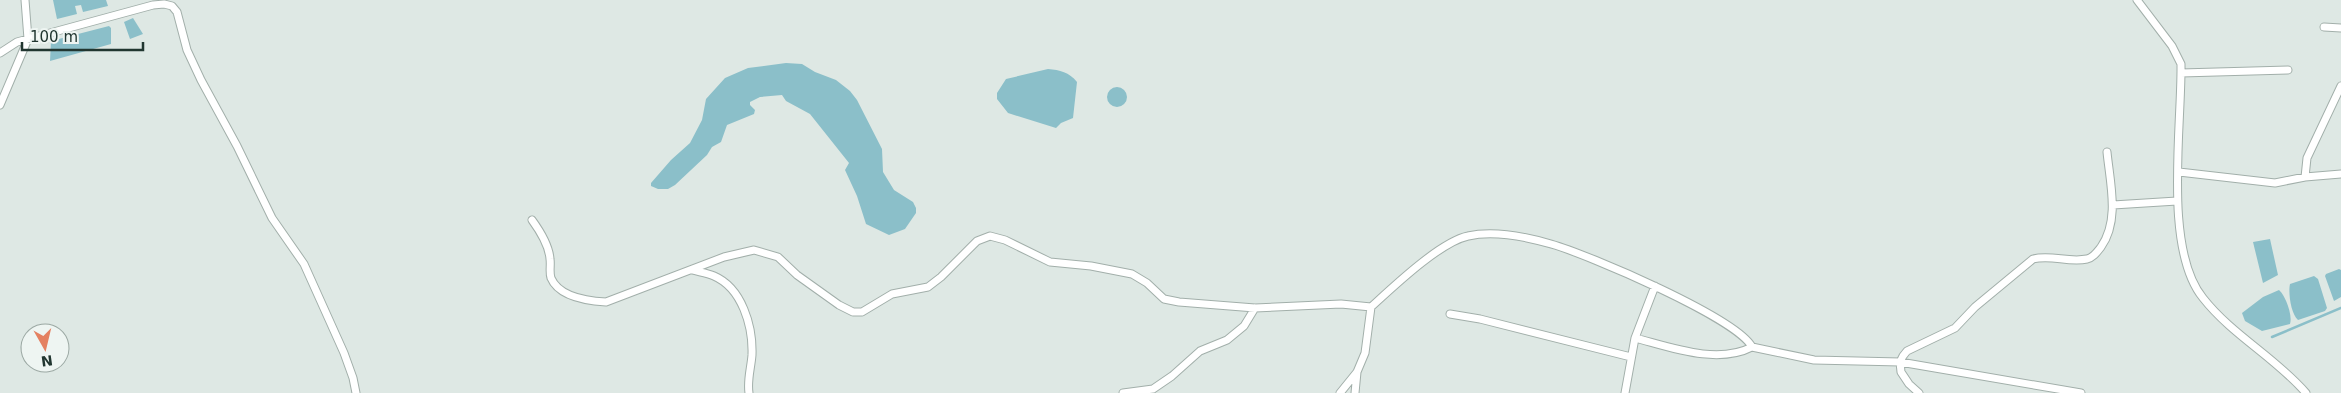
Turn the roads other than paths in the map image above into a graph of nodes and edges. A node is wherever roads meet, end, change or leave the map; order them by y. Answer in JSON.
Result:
{"nodes":[{"id":1,"x":26,"y":0,"type":"edge"},
{"id":2,"x":2137,"y":0,"type":"edge"},
{"id":3,"x":2324,"y":27,"type":"dead end"},
{"id":4,"x":2341,"y":28,"type":"edge"},
{"id":5,"x":28,"y":39,"type":"junction"},
{"id":6,"x":0,"y":53,"type":"edge"},
{"id":7,"x":2288,"y":70,"type":"dead end"},
{"id":8,"x":2181,"y":73,"type":"junction"},
{"id":9,"x":2341,"y":86,"type":"edge"},
{"id":10,"x":0,"y":105,"type":"edge"},
{"id":11,"x":2106,"y":152,"type":"dead end"},
{"id":12,"x":2179,"y":172,"type":"junction"},
{"id":13,"x":2341,"y":174,"type":"edge"},
{"id":14,"x":2305,"y":177,"type":"junction"},
{"id":15,"x":2177,"y":202,"type":"junction"},
{"id":16,"x":2113,"y":205,"type":"junction"},
{"id":17,"x":532,"y":220,"type":"dead end"},
{"id":18,"x":692,"y":270,"type":"junction"},
{"id":19,"x":1655,"y":286,"type":"junction"},
{"id":20,"x":1370,"y":307,"type":"junction"},
{"id":21,"x":1255,"y":308,"type":"junction"},
{"id":22,"x":1450,"y":314,"type":"dead end"},
{"id":23,"x":1635,"y":338,"type":"junction"},
{"id":24,"x":1752,"y":347,"type":"junction"},
{"id":25,"x":1631,"y":357,"type":"junction"},
{"id":26,"x":1900,"y":362,"type":"junction"},
{"id":27,"x":1357,"y":372,"type":"junction"},
{"id":28,"x":356,"y":393,"type":"edge"},
{"id":29,"x":749,"y":393,"type":"edge"},
{"id":30,"x":1123,"y":393,"type":"edge"},
{"id":31,"x":1340,"y":393,"type":"edge"},
{"id":32,"x":1355,"y":393,"type":"edge"},
{"id":33,"x":1625,"y":393,"type":"edge"},
{"id":34,"x":1919,"y":393,"type":"edge"},
{"id":35,"x":2081,"y":393,"type":"edge"},
{"id":36,"x":2306,"y":393,"type":"edge"}],
"edges":[{"from":1,"to":5,"type":"street"},
{"from":2,"to":8,"type":"street"},
{"from":3,"to":4,"type":"street"},
{"from":5,"to":6,"type":"street"},
{"from":5,"to":10,"type":"street"},
{"from":5,"to":28,"type":"street"},
{"from":7,"to":8,"type":"street"},
{"from":8,"to":12,"type":"street"},
{"from":9,"to":14,"type":"street"},
{"from":11,"to":16,"type":"street"},
{"from":12,"to":14,"type":"street"},
{"from":12,"to":15,"type":"street"},
{"from":13,"to":14,"type":"street"},
{"from":15,"to":16,"type":"street"},
{"from":15,"to":36,"type":"street"},
{"from":16,"to":26,"type":"street"},
{"from":17,"to":18,"type":"street"},
{"from":18,"to":21,"type":"street"},
{"from":18,"to":29,"type":"street"},
{"from":19,"to":20,"type":"street"},
{"from":19,"to":23,"type":"street"},
{"from":19,"to":24,"type":"street"},
{"from":20,"to":21,"type":"street"},
{"from":20,"to":27,"type":"street"},
{"from":21,"to":30,"type":"street"},
{"from":22,"to":25,"type":"street"},
{"from":23,"to":24,"type":"street"},
{"from":23,"to":25,"type":"street"},
{"from":24,"to":26,"type":"street"},
{"from":25,"to":33,"type":"street"},
{"from":26,"to":34,"type":"street"},
{"from":26,"to":35,"type":"street"},
{"from":27,"to":31,"type":"street"},
{"from":27,"to":32,"type":"street"}]}
